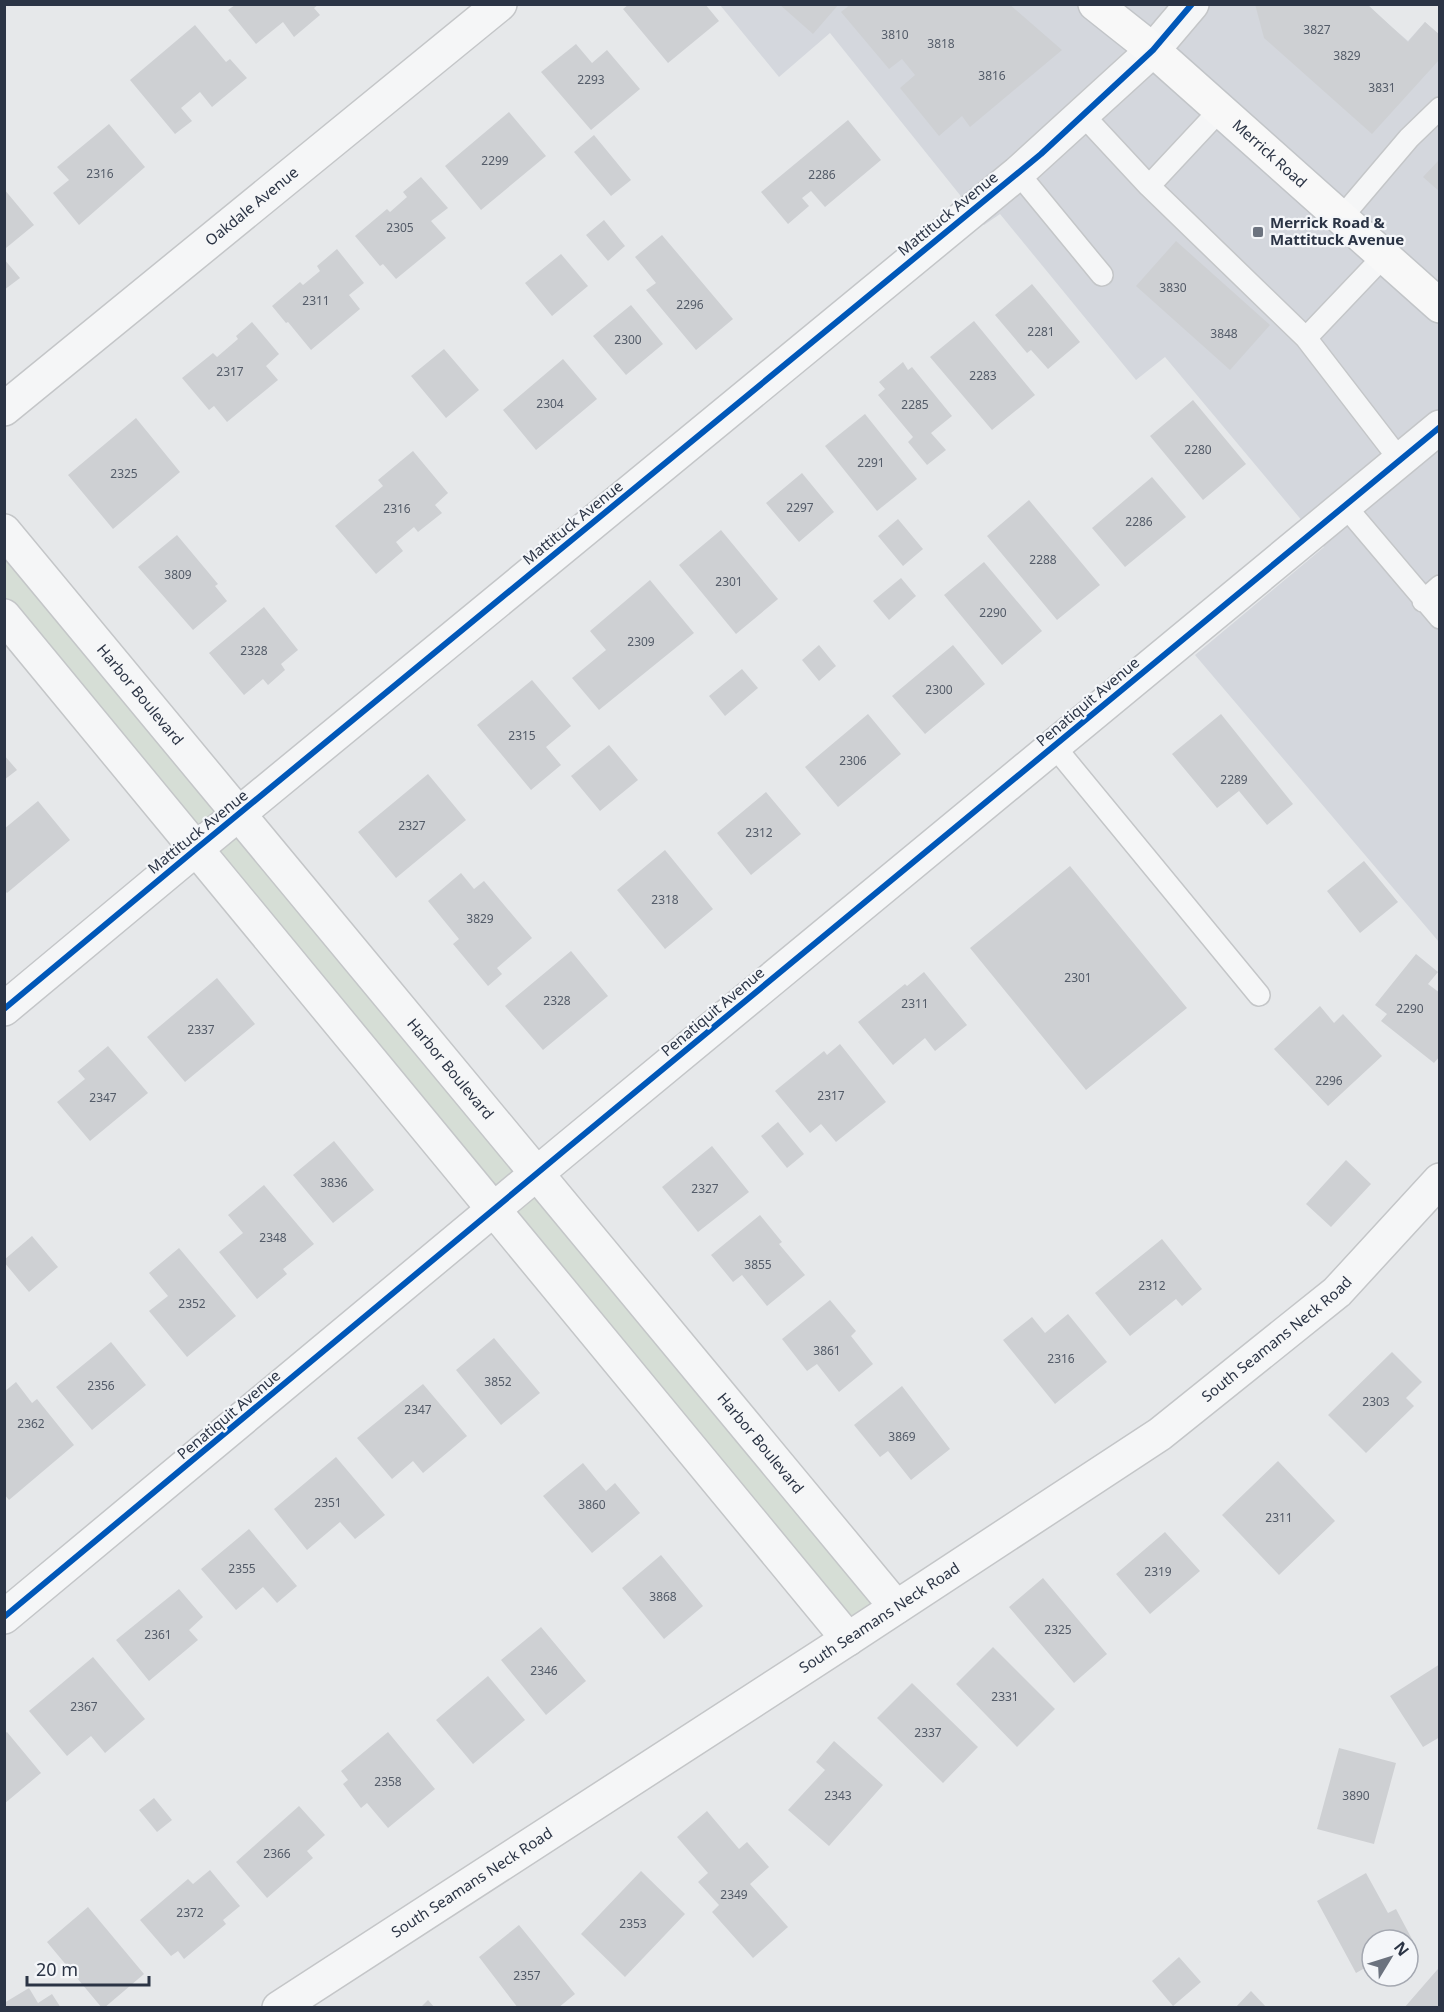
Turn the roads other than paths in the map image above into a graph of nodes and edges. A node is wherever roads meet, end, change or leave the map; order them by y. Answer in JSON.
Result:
{"nodes":[{"id":1,"x":500,"y":4,"type":"edge"},
{"id":2,"x":1095,"y":4,"type":"edge"},
{"id":3,"x":1192,"y":4,"type":"edge"},
{"id":4,"x":1152,"y":50,"type":"junction"},
{"id":5,"x":1440,"y":108,"type":"edge"},
{"id":6,"x":1220,"y":110,"type":"junction"},
{"id":7,"x":1083,"y":115,"type":"junction"},
{"id":8,"x":1018,"y":173,"type":"junction"},
{"id":9,"x":1149,"y":186,"type":"junction"},
{"id":10,"x":1341,"y":218,"type":"junction"},
{"id":11,"x":1384,"y":256,"type":"junction"},
{"id":12,"x":1102,"y":275,"type":"dead end"},
{"id":13,"x":1440,"y":306,"type":"edge"},
{"id":14,"x":1306,"y":338,"type":"junction"},
{"id":15,"x":4,"y":409,"type":"edge"},
{"id":16,"x":1440,"y":427,"type":"edge"},
{"id":17,"x":1400,"y":460,"type":"junction"},
{"id":18,"x":1345,"y":506,"type":"junction"},
{"id":19,"x":4,"y":531,"type":"edge"},
{"id":20,"x":1440,"y":586,"type":"edge"},
{"id":21,"x":1423,"y":601,"type":"junction"},
{"id":22,"x":4,"y":616,"type":"edge"},
{"id":23,"x":1440,"y":618,"type":"edge"},
{"id":24,"x":1054,"y":746,"type":"junction"},
{"id":25,"x":239,"y":814,"type":"junction"},
{"id":26,"x":196,"y":849,"type":"junction"},
{"id":27,"x":1259,"y":995,"type":"dead end"},
{"id":28,"x":4,"y":1009,"type":"edge"},
{"id":29,"x":538,"y":1174,"type":"junction"},
{"id":30,"x":1440,"y":1180,"type":"edge"},
{"id":31,"x":495,"y":1210,"type":"junction"},
{"id":32,"x":896,"y":1607,"type":"junction"},
{"id":33,"x":4,"y":1617,"type":"edge"},
{"id":34,"x":848,"y":1638,"type":"junction"},
{"id":35,"x":279,"y":2007,"type":"edge"}],
"edges":[{"from":1,"to":15,"type":"street","name":"Oakdale Avenue"},
{"from":2,"to":4,"type":"main road","name":"Merrick Road"},
{"from":3,"to":4,"type":"street","name":"Mattituck Avenue"},
{"from":4,"to":6,"type":"main road","name":"Merrick Road"},
{"from":4,"to":7,"type":"street","name":"Mattituck Avenue"},
{"from":5,"to":10,"type":"lane"},
{"from":6,"to":9,"type":"lane"},
{"from":6,"to":10,"type":"main road","name":"Merrick Road"},
{"from":7,"to":8,"type":"street","name":"Mattituck Avenue"},
{"from":7,"to":9,"type":"lane"},
{"from":8,"to":12,"type":"lane"},
{"from":8,"to":25,"type":"street","name":"Mattituck Avenue"},
{"from":9,"to":14,"type":"lane"},
{"from":10,"to":11,"type":"main road","name":"Merrick Road"},
{"from":11,"to":13,"type":"main road","name":"Merrick Road"},
{"from":11,"to":14,"type":"lane"},
{"from":14,"to":17,"type":"lane"},
{"from":16,"to":17,"type":"street","name":"Penatiquit Avenue"},
{"from":17,"to":18,"type":"street","name":"Penatiquit Avenue"},
{"from":18,"to":21,"type":"lane"},
{"from":18,"to":24,"type":"street","name":"Penatiquit Avenue"},
{"from":19,"to":25,"type":"street","name":"Harbor Boulevard"},
{"from":20,"to":21,"type":"lane"},
{"from":21,"to":23,"type":"lane"},
{"from":22,"to":26,"type":"street"},
{"from":24,"to":27,"type":"lane"},
{"from":24,"to":29,"type":"street","name":"Penatiquit Avenue"},
{"from":25,"to":26,"type":"street","name":"Mattituck Avenue"},
{"from":25,"to":29,"type":"street","name":"Harbor Boulevard"},
{"from":26,"to":28,"type":"street","name":"Mattituck Avenue"},
{"from":26,"to":31,"type":"street"},
{"from":29,"to":31,"type":"street","name":"Penatiquit Avenue"},
{"from":29,"to":32,"type":"street","name":"Harbor Boulevard"},
{"from":30,"to":32,"type":"street","name":"South Seamans Neck Road"},
{"from":31,"to":33,"type":"street","name":"Penatiquit Avenue"},
{"from":31,"to":34,"type":"street"},
{"from":32,"to":34,"type":"street","name":"South Seamans Neck Road"},
{"from":34,"to":35,"type":"street","name":"South Seamans Neck Road"}]}
